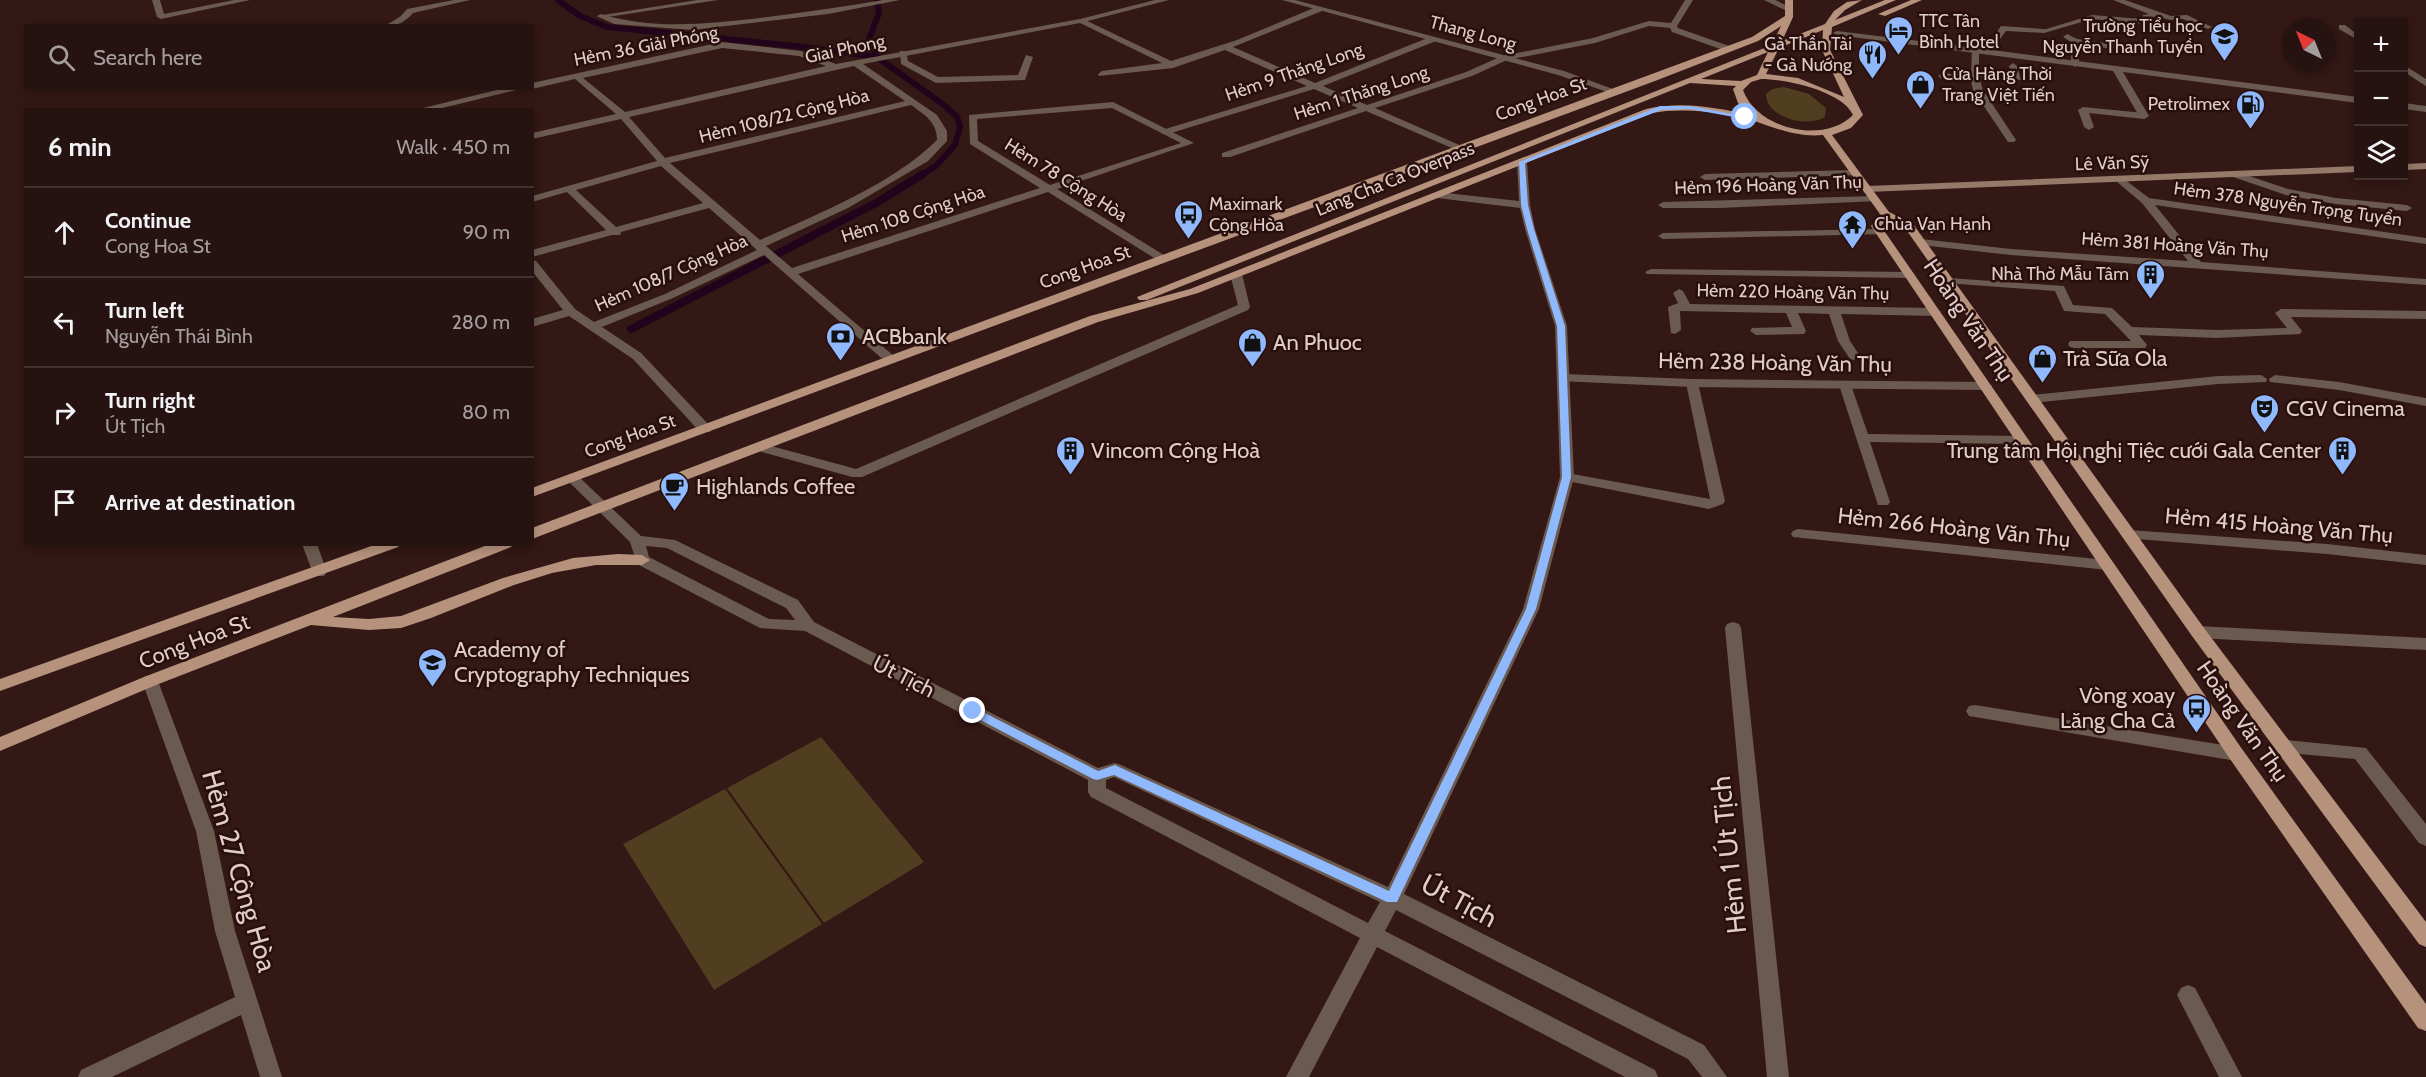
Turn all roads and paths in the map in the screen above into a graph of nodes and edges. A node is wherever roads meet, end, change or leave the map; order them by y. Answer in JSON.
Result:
{"nodes":[{"id":1,"x":156,"y":0,"type":"edge"},
{"id":2,"x":246,"y":0,"type":"edge"},
{"id":3,"x":466,"y":0,"type":"edge"},
{"id":4,"x":714,"y":0,"type":"edge"},
{"id":5,"x":896,"y":0,"type":"edge"},
{"id":6,"x":1165,"y":0,"type":"edge"},
{"id":7,"x":1286,"y":0,"type":"edge"},
{"id":8,"x":1689,"y":0,"type":"edge"},
{"id":9,"x":1768,"y":0,"type":"edge"},
{"id":10,"x":1858,"y":0,"type":"edge"},
{"id":11,"x":1892,"y":0,"type":"edge"},
{"id":12,"x":1918,"y":0,"type":"edge"},
{"id":13,"x":2116,"y":0,"type":"edge"},
{"id":14,"x":2137,"y":0,"type":"edge"},
{"id":15,"x":870,"y":2,"type":"edge"},
{"id":16,"x":667,"y":3,"type":"edge"},
{"id":17,"x":2127,"y":3,"type":"junction"},
{"id":18,"x":1318,"y":9,"type":"junction"},
{"id":19,"x":1789,"y":9,"type":"edge"},
{"id":20,"x":2159,"y":13,"type":"junction"},
{"id":21,"x":1080,"y":21,"type":"junction"},
{"id":22,"x":393,"y":24,"type":"edge"},
{"id":23,"x":1673,"y":26,"type":"junction"},
{"id":24,"x":2208,"y":27,"type":"dead end"},
{"id":25,"x":2342,"y":27,"type":"dead end"},
{"id":26,"x":2044,"y":31,"type":"junction"},
{"id":27,"x":1837,"y":33,"type":"junction"},
{"id":28,"x":2354,"y":35,"type":"edge"},
{"id":29,"x":1433,"y":39,"type":"junction"},
{"id":30,"x":1825,"y":40,"type":"junction"},
{"id":31,"x":2075,"y":41,"type":"junction"},
{"id":32,"x":2131,"y":45,"type":"dead end"},
{"id":33,"x":1227,"y":48,"type":"junction"},
{"id":34,"x":1729,"y":49,"type":"junction"},
{"id":35,"x":1975,"y":51,"type":"junction"},
{"id":36,"x":1987,"y":52,"type":"junction"},
{"id":37,"x":903,"y":53,"type":"junction"},
{"id":38,"x":1029,"y":57,"type":"dead end"},
{"id":39,"x":1505,"y":58,"type":"junction"},
{"id":40,"x":858,"y":62,"type":"junction"},
{"id":41,"x":2075,"y":64,"type":"junction"},
{"id":42,"x":1173,"y":65,"type":"junction"},
{"id":43,"x":2013,"y":66,"type":"dead end"},
{"id":44,"x":835,"y":67,"type":"junction"},
{"id":45,"x":2117,"y":70,"type":"junction"},
{"id":46,"x":2408,"y":71,"type":"edge"},
{"id":47,"x":1102,"y":74,"type":"dead end"},
{"id":48,"x":576,"y":76,"type":"junction"},
{"id":49,"x":1761,"y":76,"type":"junction"},
{"id":50,"x":1942,"y":76,"type":"dead end"},
{"id":51,"x":1975,"y":76,"type":"junction"},
{"id":52,"x":1652,"y":78,"type":"junction"},
{"id":53,"x":1713,"y":82,"type":"junction"},
{"id":54,"x":2426,"y":83,"type":"edge"},
{"id":55,"x":1741,"y":84,"type":"junction"},
{"id":56,"x":534,"y":86,"type":"edge"},
{"id":57,"x":1315,"y":86,"type":"junction"},
{"id":58,"x":511,"y":90,"type":"edge"},
{"id":59,"x":1616,"y":92,"type":"junction"},
{"id":60,"x":2354,"y":100,"type":"edge"},
{"id":61,"x":912,"y":102,"type":"junction"},
{"id":62,"x":1853,"y":106,"type":"junction"},
{"id":63,"x":1573,"y":107,"type":"junction"},
{"id":64,"x":2408,"y":107,"type":"edge"},
{"id":65,"x":428,"y":108,"type":"edge"},
{"id":66,"x":1368,"y":109,"type":"junction"},
{"id":67,"x":2426,"y":109,"type":"edge"},
{"id":68,"x":623,"y":116,"type":"junction"},
{"id":69,"x":1765,"y":121,"type":"junction"},
{"id":70,"x":2089,"y":127,"type":"dead end"},
{"id":71,"x":1165,"y":132,"type":"junction"},
{"id":72,"x":1826,"y":133,"type":"junction"},
{"id":73,"x":534,"y":136,"type":"edge"},
{"id":74,"x":2011,"y":140,"type":"dead end"},
{"id":75,"x":1461,"y":149,"type":"junction"},
{"id":76,"x":1226,"y":154,"type":"dead end"},
{"id":77,"x":663,"y":162,"type":"junction"},
{"id":78,"x":1522,"y":162,"type":"junction"},
{"id":79,"x":2426,"y":166,"type":"edge"},
{"id":80,"x":2408,"y":167,"type":"edge"},
{"id":81,"x":2354,"y":169,"type":"edge"},
{"id":82,"x":1855,"y":173,"type":"junction"},
{"id":83,"x":2234,"y":174,"type":"junction"},
{"id":84,"x":1706,"y":178,"type":"dead end"},
{"id":85,"x":2120,"y":179,"type":"junction"},
{"id":86,"x":1048,"y":188,"type":"junction"},
{"id":87,"x":1867,"y":189,"type":"junction"},
{"id":88,"x":570,"y":190,"type":"junction"},
{"id":89,"x":1437,"y":195,"type":"junction"},
{"id":90,"x":534,"y":199,"type":"edge"},
{"id":91,"x":1874,"y":199,"type":"junction"},
{"id":92,"x":2146,"y":201,"type":"junction"},
{"id":93,"x":711,"y":204,"type":"junction"},
{"id":94,"x":1525,"y":205,"type":"junction"},
{"id":95,"x":1663,"y":205,"type":"dead end"},
{"id":96,"x":2407,"y":208,"type":"dead end"},
{"id":97,"x":1885,"y":213,"type":"junction"},
{"id":98,"x":616,"y":232,"type":"junction"},
{"id":99,"x":1880,"y":232,"type":"junction"},
{"id":100,"x":1663,"y":236,"type":"dead end"},
{"id":101,"x":2426,"y":241,"type":"edge"},
{"id":102,"x":1921,"y":242,"type":"junction"},
{"id":103,"x":761,"y":249,"type":"junction"},
{"id":104,"x":534,"y":253,"type":"edge"},
{"id":105,"x":1163,"y":259,"type":"junction"},
{"id":106,"x":2197,"y":265,"type":"junction"},
{"id":107,"x":534,"y":266,"type":"edge"},
{"id":108,"x":1651,"y":272,"type":"dead end"},
{"id":109,"x":789,"y":273,"type":"junction"},
{"id":110,"x":1236,"y":274,"type":"junction"},
{"id":111,"x":1909,"y":274,"type":"junction"},
{"id":112,"x":1949,"y":280,"type":"junction"},
{"id":113,"x":2426,"y":282,"type":"edge"},
{"id":114,"x":1679,"y":292,"type":"dead end"},
{"id":115,"x":1685,"y":307,"type":"junction"},
{"id":116,"x":1791,"y":311,"type":"junction"},
{"id":117,"x":571,"y":312,"type":"junction"},
{"id":118,"x":1834,"y":312,"type":"junction"},
{"id":119,"x":1935,"y":312,"type":"junction"},
{"id":120,"x":2426,"y":315,"type":"edge"},
{"id":121,"x":1094,"y":319,"type":"junction"},
{"id":122,"x":534,"y":322,"type":"edge"},
{"id":123,"x":592,"y":327,"type":"junction"},
{"id":124,"x":1675,"y":330,"type":"dead end"},
{"id":125,"x":1756,"y":331,"type":"dead end"},
{"id":126,"x":2129,"y":331,"type":"junction"},
{"id":127,"x":2074,"y":344,"type":"dead end"},
{"id":128,"x":1854,"y":356,"type":"dead end"},
{"id":129,"x":891,"y":360,"type":"junction"},
{"id":130,"x":1564,"y":378,"type":"junction"},
{"id":131,"x":2261,"y":379,"type":"dead end"},
{"id":132,"x":2275,"y":379,"type":"dead end"},
{"id":133,"x":1692,"y":383,"type":"junction"},
{"id":134,"x":1845,"y":385,"type":"junction"},
{"id":135,"x":1986,"y":386,"type":"junction"},
{"id":136,"x":2032,"y":399,"type":"junction"},
{"id":137,"x":2426,"y":402,"type":"edge"},
{"id":138,"x":705,"y":429,"type":"junction"},
{"id":139,"x":1862,"y":438,"type":"junction"},
{"id":140,"x":2022,"y":440,"type":"junction"},
{"id":141,"x":760,"y":447,"type":"junction"},
{"id":142,"x":1567,"y":477,"type":"junction"},
{"id":143,"x":572,"y":478,"type":"junction"},
{"id":144,"x":534,"y":492,"type":"edge"},
{"id":145,"x":1883,"y":502,"type":"dead end"},
{"id":146,"x":603,"y":508,"type":"junction"},
{"id":147,"x":534,"y":533,"type":"edge"},
{"id":148,"x":1798,"y":534,"type":"dead end"},
{"id":149,"x":2129,"y":535,"type":"junction"},
{"id":150,"x":637,"y":540,"type":"junction"},
{"id":151,"x":310,"y":546,"type":"edge"},
{"id":152,"x":388,"y":546,"type":"edge"},
{"id":153,"x":501,"y":546,"type":"edge"},
{"id":154,"x":642,"y":560,"type":"junction"},
{"id":155,"x":2426,"y":560,"type":"edge"},
{"id":156,"x":2107,"y":565,"type":"junction"},
{"id":157,"x":319,"y":572,"type":"junction"},
{"id":158,"x":309,"y":621,"type":"junction"},
{"id":159,"x":808,"y":626,"type":"junction"},
{"id":160,"x":1733,"y":628,"type":"dead end"},
{"id":161,"x":2198,"y":632,"type":"junction"},
{"id":162,"x":2426,"y":644,"type":"edge"},
{"id":163,"x":150,"y":681,"type":"junction"},
{"id":164,"x":0,"y":685,"type":"edge"},
{"id":165,"x":1975,"y":711,"type":"dead end"},
{"id":166,"x":0,"y":744,"type":"edge"},
{"id":167,"x":2285,"y":747,"type":"junction"},
{"id":168,"x":2236,"y":754,"type":"junction"},
{"id":169,"x":1097,"y":776,"type":"junction"},
{"id":170,"x":2426,"y":838,"type":"edge"},
{"id":171,"x":1392,"y":898,"type":"junction"},
{"id":172,"x":1373,"y":936,"type":"junction"},
{"id":173,"x":2426,"y":938,"type":"edge"},
{"id":174,"x":2188,"y":995,"type":"dead end"},
{"id":175,"x":248,"y":1001,"type":"junction"},
{"id":176,"x":2426,"y":1021,"type":"edge"},
{"id":177,"x":89,"y":1077,"type":"edge"},
{"id":178,"x":271,"y":1077,"type":"edge"},
{"id":179,"x":1297,"y":1077,"type":"edge"},
{"id":180,"x":1647,"y":1077,"type":"edge"},
{"id":181,"x":1716,"y":1077,"type":"edge"},
{"id":182,"x":1778,"y":1077,"type":"edge"},
{"id":183,"x":2231,"y":1077,"type":"edge"}],
"edges":[{"from":1,"to":2,"type":"street"},
{"from":3,"to":22,"type":"street"},
{"from":4,"to":16,"type":"street"},
{"from":5,"to":15,"type":"street"},
{"from":6,"to":21,"type":"street","name":"Giai Phong"},
{"from":7,"to":18,"type":"street","name":"Thang Long"},
{"from":8,"to":23,"type":"street"},
{"from":9,"to":19,"type":"street"},
{"from":10,"to":30,"type":"main road"},
{"from":11,"to":121,"type":"main road","name":"Lang Cha Ca Overpass"},
{"from":12,"to":27,"type":"main road"},
{"from":13,"to":17,"type":"street"},
{"from":14,"to":17,"type":"street"},
{"from":15,"to":16,"type":"street"},
{"from":17,"to":20,"type":"street"},
{"from":18,"to":29,"type":"street","name":"Thang Long"},
{"from":18,"to":33,"type":"street"},
{"from":19,"to":34,"type":"main road","name":"Cong Hoa St"},
{"from":19,"to":49,"type":"main road"},
{"from":20,"to":24,"type":"street"},
{"from":20,"to":26,"type":"street"},
{"from":21,"to":37,"type":"street","name":"Giai Phong"},
{"from":21,"to":42,"type":"street"},
{"from":23,"to":34,"type":"street"},
{"from":23,"to":39,"type":"street"},
{"from":25,"to":28,"type":"street"},
{"from":26,"to":31,"type":"street"},
{"from":26,"to":36,"type":"street"},
{"from":27,"to":30,"type":"main road"},
{"from":27,"to":35,"type":"street"},
{"from":29,"to":39,"type":"street","name":"Thang Long"},
{"from":29,"to":57,"type":"street","name":"Hẻm 9 Thăng Long"},
{"from":30,"to":62,"type":"main road"},
{"from":31,"to":32,"type":"street"},
{"from":31,"to":41,"type":"street"},
{"from":33,"to":42,"type":"street"},
{"from":33,"to":57,"type":"street"},
{"from":34,"to":52,"type":"main road","name":"Cong Hoa St"},
{"from":35,"to":36,"type":"street"},
{"from":35,"to":51,"type":"street"},
{"from":36,"to":41,"type":"street"},
{"from":37,"to":38,"type":"street"},
{"from":37,"to":40,"type":"street","name":"Giai Phong"},
{"from":39,"to":59,"type":"street","name":"Thang Long"},
{"from":39,"to":66,"type":"street","name":"Hẻm 1 Thăng Long"},
{"from":40,"to":44,"type":"street","name":"Giai Phong"},
{"from":40,"to":61,"type":"street"},
{"from":41,"to":45,"type":"street"},
{"from":42,"to":47,"type":"street"},
{"from":43,"to":51,"type":"street"},
{"from":44,"to":48,"type":"street","name":"Hẻm 36 Giải Phóng"},
{"from":44,"to":68,"type":"street","name":"Giai Phong"},
{"from":45,"to":60,"type":"street"},
{"from":45,"to":70,"type":"street"},
{"from":46,"to":54,"type":"street"},
{"from":48,"to":56,"type":"street","name":"Hẻm 36 Giải Phóng"},
{"from":48,"to":68,"type":"street"},
{"from":49,"to":55,"type":"main road"},
{"from":49,"to":62,"type":"main road"},
{"from":50,"to":51,"type":"street"},
{"from":51,"to":74,"type":"street"},
{"from":52,"to":53,"type":"main road","name":"Cong Hoa St"},
{"from":52,"to":59,"type":"main road","name":"Cong Hoa St"},
{"from":53,"to":55,"type":"main road","name":"Cong Hoa St"},
{"from":53,"to":63,"type":"main road"},
{"from":55,"to":69,"type":"main road"},
{"from":57,"to":66,"type":"street"},
{"from":57,"to":71,"type":"street","name":"Hẻm 9 Thăng Long"},
{"from":58,"to":65,"type":"street"},
{"from":59,"to":63,"type":"main road","name":"Cong Hoa St"},
{"from":61,"to":77,"type":"street","name":"Hẻm 108/22 Cộng Hòa"},
{"from":61,"to":103,"type":"street","name":"Hẻm 108/7 Cộng Hòa"},
{"from":62,"to":72,"type":"main road"},
{"from":63,"to":75,"type":"main road","name":"Cong Hoa St"},
{"from":64,"to":67,"type":"street"},
{"from":66,"to":75,"type":"street"},
{"from":66,"to":76,"type":"street","name":"Hẻm 1 Thăng Long"},
{"from":68,"to":73,"type":"street","name":"Giai Phong"},
{"from":68,"to":77,"type":"street"},
{"from":69,"to":72,"type":"main road"},
{"from":69,"to":78,"type":"main road"},
{"from":71,"to":86,"type":"street","name":"Hẻm 108 Cộng Hòa"},
{"from":71,"to":86,"type":"street","name":"Hẻm 78 Cộng Hòa"},
{"from":72,"to":82,"type":"main road"},
{"from":75,"to":105,"type":"main road","name":"Cong Hoa St"},
{"from":77,"to":88,"type":"street","name":"Hẻm 108/22 Cộng Hòa"},
{"from":77,"to":93,"type":"street"},
{"from":78,"to":89,"type":"main road"},
{"from":78,"to":94,"type":"street"},
{"from":79,"to":80,"type":"main road"},
{"from":81,"to":83,"type":"main road","name":"Lê Văn Sỹ"},
{"from":82,"to":84,"type":"street"},
{"from":82,"to":87,"type":"main road"},
{"from":83,"to":85,"type":"main road","name":"Lê Văn Sỹ"},
{"from":83,"to":96,"type":"street"},
{"from":85,"to":87,"type":"main road","name":"Lê Văn Sỹ"},
{"from":85,"to":92,"type":"street"},
{"from":86,"to":105,"type":"street","name":"Hẻm 78 Cộng Hòa"},
{"from":86,"to":109,"type":"street","name":"Hẻm 108 Cộng Hòa"},
{"from":87,"to":91,"type":"main road"},
{"from":88,"to":90,"type":"street","name":"Hẻm 108/22 Cộng Hòa"},
{"from":88,"to":98,"type":"street"},
{"from":89,"to":94,"type":"street"},
{"from":89,"to":110,"type":"main road"},
{"from":91,"to":95,"type":"street","name":"Hẻm 196 Hoàng Văn Thụ"},
{"from":91,"to":97,"type":"main road"},
{"from":92,"to":101,"type":"street","name":"Hẻm 378 Nguyễn Trọng Tuyển"},
{"from":92,"to":106,"type":"street"},
{"from":93,"to":98,"type":"street"},
{"from":93,"to":103,"type":"street"},
{"from":94,"to":130,"type":"street"},
{"from":97,"to":99,"type":"main road"},
{"from":97,"to":102,"type":"main road","name":"Hoàng Văn Thụ"},
{"from":98,"to":104,"type":"street"},
{"from":99,"to":100,"type":"street"},
{"from":99,"to":111,"type":"main road","name":"Hoàng Văn Thụ"},
{"from":102,"to":106,"type":"street","name":"Hẻm 381 Hoàng Văn Thụ"},
{"from":102,"to":112,"type":"main road","name":"Hoàng Văn Thụ"},
{"from":103,"to":109,"type":"street"},
{"from":103,"to":123,"type":"street","name":"Hẻm 108/7 Cộng Hòa"},
{"from":105,"to":129,"type":"main road","name":"Cong Hoa St"},
{"from":106,"to":113,"type":"street","name":"Hẻm 381 Hoàng Văn Thụ"},
{"from":107,"to":117,"type":"street"},
{"from":108,"to":111,"type":"street"},
{"from":109,"to":129,"type":"street"},
{"from":110,"to":121,"type":"main road"},
{"from":110,"to":141,"type":"street"},
{"from":111,"to":119,"type":"main road","name":"Hoàng Văn Thụ"},
{"from":112,"to":126,"type":"street"},
{"from":112,"to":136,"type":"main road","name":"Hoàng Văn Thụ"},
{"from":114,"to":115,"type":"street"},
{"from":115,"to":116,"type":"street","name":"Hẻm 220 Hoàng Văn Thụ"},
{"from":115,"to":124,"type":"street","name":"Hẻm 220 Hoàng Văn Thụ"},
{"from":116,"to":118,"type":"street","name":"Hẻm 220 Hoàng Văn Thụ"},
{"from":116,"to":125,"type":"street"},
{"from":117,"to":122,"type":"street"},
{"from":117,"to":123,"type":"street"},
{"from":118,"to":119,"type":"street","name":"Hẻm 220 Hoàng Văn Thụ"},
{"from":118,"to":128,"type":"street"},
{"from":119,"to":135,"type":"main road","name":"Hoàng Văn Thụ"},
{"from":120,"to":126,"type":"street"},
{"from":121,"to":141,"type":"main road"},
{"from":123,"to":138,"type":"street"},
{"from":126,"to":127,"type":"street"},
{"from":129,"to":138,"type":"main road","name":"Cong Hoa St"},
{"from":130,"to":133,"type":"street","name":"Hẻm 238 Hoàng Văn Thụ"},
{"from":130,"to":142,"type":"street"},
{"from":131,"to":136,"type":"street"},
{"from":132,"to":137,"type":"street"},
{"from":133,"to":134,"type":"street","name":"Hẻm 238 Hoàng Văn Thụ"},
{"from":133,"to":142,"type":"street"},
{"from":134,"to":135,"type":"street","name":"Hẻm 238 Hoàng Văn Thụ"},
{"from":134,"to":139,"type":"street"},
{"from":135,"to":140,"type":"main road","name":"Hoàng Văn Thụ"},
{"from":136,"to":149,"type":"main road","name":"Hoàng Văn Thụ"},
{"from":138,"to":143,"type":"main road","name":"Cong Hoa St"},
{"from":139,"to":140,"type":"street"},
{"from":139,"to":145,"type":"street"},
{"from":140,"to":156,"type":"main road","name":"Hoàng Văn Thụ"},
{"from":141,"to":146,"type":"main road"},
{"from":142,"to":171,"type":"street"},
{"from":143,"to":144,"type":"main road","name":"Cong Hoa St"},
{"from":143,"to":146,"type":"street"},
{"from":146,"to":147,"type":"main road"},
{"from":146,"to":150,"type":"street"},
{"from":148,"to":156,"type":"street","name":"Hẻm 266 Hoàng Văn Thụ"},
{"from":149,"to":155,"type":"street","name":"Hẻm 415 Hoàng Văn Thụ"},
{"from":149,"to":161,"type":"main road","name":"Hoàng Văn Thụ"},
{"from":150,"to":154,"type":"street"},
{"from":150,"to":159,"type":"street","name":"Út Tịch"},
{"from":151,"to":157,"type":"street"},
{"from":152,"to":157,"type":"main road","name":"Cong Hoa St"},
{"from":153,"to":158,"type":"main road","name":"Cong Hoa St"},
{"from":154,"to":158,"type":"main road"},
{"from":154,"to":159,"type":"street","name":"Út Tịch"},
{"from":156,"to":168,"type":"main road","name":"Hoàng Văn Thụ"},
{"from":157,"to":164,"type":"main road","name":"Cong Hoa St"},
{"from":158,"to":163,"type":"main road","name":"Cong Hoa St"},
{"from":159,"to":169,"type":"street","name":"Út Tịch"},
{"from":160,"to":182,"type":"street","name":"Hẻm 1 Út Tịch"},
{"from":161,"to":162,"type":"street"},
{"from":161,"to":167,"type":"main road","name":"Hoàng Văn Thụ"},
{"from":163,"to":166,"type":"main road","name":"Cong Hoa St"},
{"from":163,"to":175,"type":"street","name":"Hẻm 27 Cộng Hòa"},
{"from":165,"to":168,"type":"street"},
{"from":167,"to":170,"type":"street"},
{"from":167,"to":173,"type":"main road","name":"Hoàng Văn Thụ"},
{"from":168,"to":176,"type":"main road","name":"Hoàng Văn Thụ"},
{"from":169,"to":171,"type":"street","name":"Út Tịch"},
{"from":169,"to":172,"type":"street"},
{"from":171,"to":172,"type":"street"},
{"from":171,"to":181,"type":"street","name":"Út Tịch"},
{"from":172,"to":179,"type":"street"},
{"from":172,"to":180,"type":"street"},
{"from":174,"to":183,"type":"street"},
{"from":175,"to":177,"type":"street"},
{"from":175,"to":178,"type":"street","name":"Hẻm 27 Cộng Hòa"}]}
